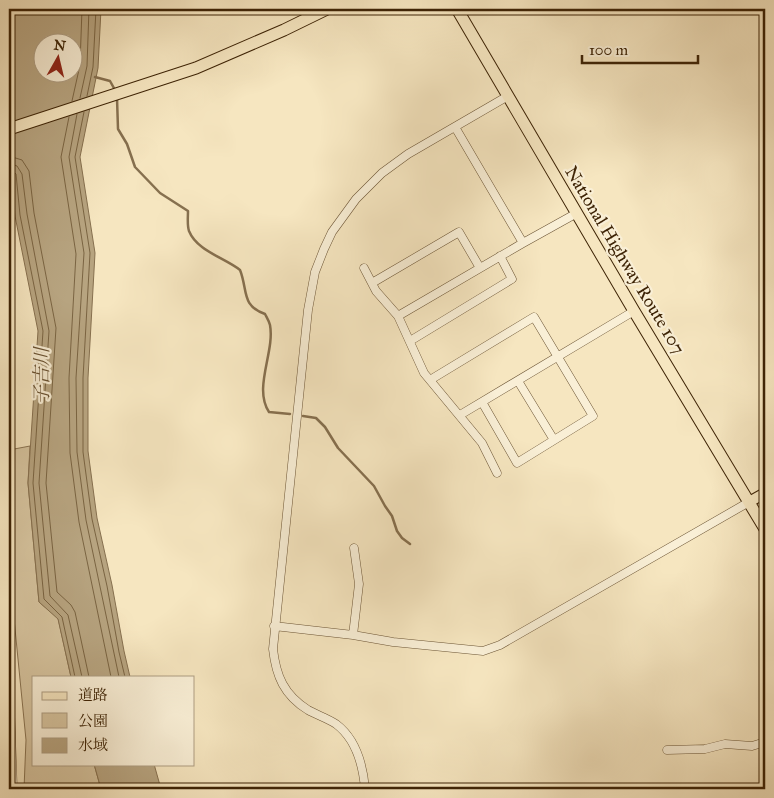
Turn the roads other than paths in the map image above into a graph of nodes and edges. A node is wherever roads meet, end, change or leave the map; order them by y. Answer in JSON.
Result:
{"nodes":[{"id":1,"x":313,"y":9,"type":"edge"},
{"id":2,"x":318,"y":9,"type":"edge"},
{"id":3,"x":327,"y":9,"type":"edge"},
{"id":4,"x":457,"y":9,"type":"edge"},
{"id":5,"x":282,"y":26,"type":"junction"},
{"id":6,"x":135,"y":89,"type":"junction"},
{"id":7,"x":508,"y":96,"type":"junction"},
{"id":8,"x":455,"y":128,"type":"junction"},
{"id":9,"x":9,"y":129,"type":"edge"},
{"id":10,"x":577,"y":214,"type":"junction"},
{"id":11,"x":523,"y":243,"type":"junction"},
{"id":12,"x":500,"y":256,"type":"junction"},
{"id":13,"x":364,"y":268,"type":"dead end"},
{"id":14,"x":480,"y":268,"type":"junction"},
{"id":15,"x":372,"y":283,"type":"junction"},
{"id":16,"x":634,"y":311,"type":"junction"},
{"id":17,"x":398,"y":316,"type":"junction"},
{"id":18,"x":410,"y":341,"type":"junction"},
{"id":19,"x":558,"y":357,"type":"junction"},
{"id":20,"x":430,"y":380,"type":"junction"},
{"id":21,"x":518,"y":381,"type":"junction"},
{"id":22,"x":482,"y":402,"type":"junction"},
{"id":23,"x":460,"y":415,"type":"junction"},
{"id":24,"x":554,"y":440,"type":"junction"},
{"id":25,"x":497,"y":473,"type":"dead end"},
{"id":26,"x":765,"y":493,"type":"edge"},
{"id":27,"x":749,"y":502,"type":"junction"},
{"id":28,"x":765,"y":529,"type":"edge"},
{"id":29,"x":354,"y":548,"type":"dead end"},
{"id":30,"x":274,"y":626,"type":"junction"},
{"id":31,"x":353,"y":635,"type":"junction"},
{"id":32,"x":9,"y":675,"type":"edge"},
{"id":33,"x":765,"y":742,"type":"edge"},
{"id":34,"x":667,"y":750,"type":"dead end"},
{"id":35,"x":14,"y":789,"type":"edge"},
{"id":36,"x":365,"y":789,"type":"edge"}],
"edges":[{"from":1,"to":5,"type":"highway"},
{"from":2,"to":5,"type":"highway"},
{"from":3,"to":6,"type":"highway"},
{"from":4,"to":7,"type":"highway","name":"National Highway Route 107"},
{"from":5,"to":6,"type":"highway"},
{"from":6,"to":9,"type":"highway"},
{"from":7,"to":8,"type":"street"},
{"from":7,"to":10,"type":"highway","name":"National Highway Route 107"},
{"from":8,"to":11,"type":"street"},
{"from":8,"to":30,"type":"street"},
{"from":10,"to":11,"type":"street"},
{"from":10,"to":16,"type":"highway","name":"National Highway Route 107"},
{"from":11,"to":12,"type":"street"},
{"from":12,"to":14,"type":"street"},
{"from":12,"to":18,"type":"street"},
{"from":13,"to":15,"type":"street"},
{"from":14,"to":15,"type":"street"},
{"from":14,"to":17,"type":"street"},
{"from":15,"to":17,"type":"street"},
{"from":16,"to":19,"type":"street"},
{"from":16,"to":27,"type":"highway","name":"National Highway Route 107"},
{"from":17,"to":18,"type":"street"},
{"from":18,"to":20,"type":"street"},
{"from":19,"to":20,"type":"street"},
{"from":19,"to":21,"type":"street"},
{"from":19,"to":24,"type":"street"},
{"from":20,"to":23,"type":"street"},
{"from":21,"to":22,"type":"street"},
{"from":21,"to":24,"type":"street"},
{"from":22,"to":23,"type":"street"},
{"from":22,"to":24,"type":"street"},
{"from":23,"to":25,"type":"street"},
{"from":26,"to":27,"type":"main road"},
{"from":27,"to":28,"type":"highway","name":"National Highway Route 107"},
{"from":27,"to":31,"type":"street"},
{"from":29,"to":31,"type":"street"},
{"from":30,"to":31,"type":"street"},
{"from":30,"to":36,"type":"street"},
{"from":32,"to":35,"type":"street"},
{"from":33,"to":34,"type":"street"}]}
